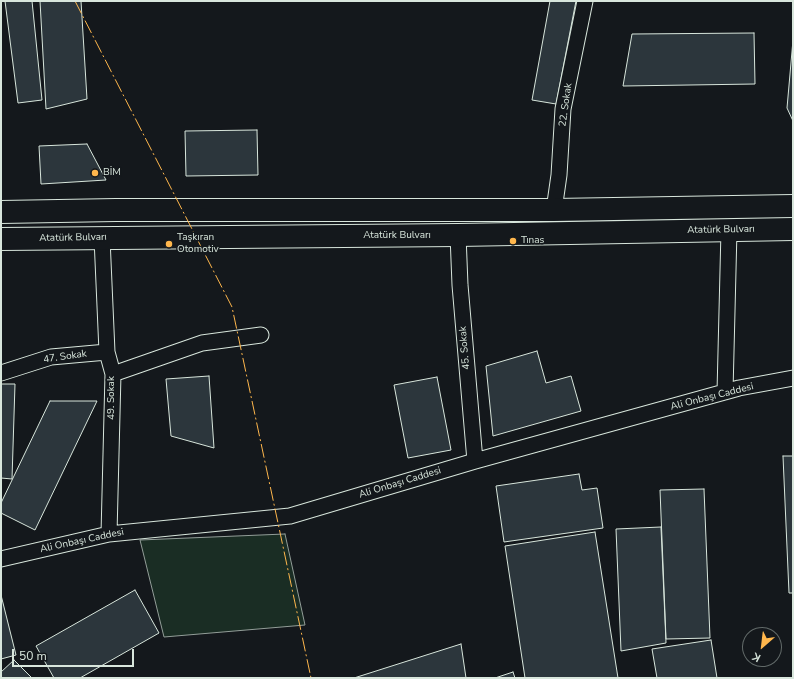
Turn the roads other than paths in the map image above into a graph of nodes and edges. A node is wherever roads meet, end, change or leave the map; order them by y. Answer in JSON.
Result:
{"nodes":[{"id":1,"x":585,"y":1,"type":"edge"},
{"id":2,"x":793,"y":206,"type":"edge"},
{"id":3,"x":554,"y":210,"type":"junction"},
{"id":4,"x":1,"y":212,"type":"edge"},
{"id":5,"x":793,"y":229,"type":"edge"},
{"id":6,"x":729,"y":230,"type":"junction"},
{"id":7,"x":458,"y":235,"type":"junction"},
{"id":8,"x":102,"y":238,"type":"junction"},
{"id":9,"x":1,"y":239,"type":"edge"},
{"id":10,"x":261,"y":335,"type":"dead end"},
{"id":11,"x":107,"y":352,"type":"junction"},
{"id":12,"x":1,"y":373,"type":"edge"},
{"id":13,"x":113,"y":374,"type":"junction"},
{"id":14,"x":793,"y":378,"type":"edge"},
{"id":15,"x":725,"y":392,"type":"junction"},
{"id":16,"x":475,"y":461,"type":"junction"},
{"id":17,"x":109,"y":534,"type":"junction"},
{"id":18,"x":1,"y":559,"type":"edge"}],
"edges":[{"from":1,"to":3,"type":"street","name":"22. Sokak"},
{"from":2,"to":3,"type":"main road"},
{"from":3,"to":4,"type":"main road"},
{"from":5,"to":6,"type":"main road","name":"Atatürk Bulvarı"},
{"from":6,"to":7,"type":"main road","name":"Atatürk Bulvarı"},
{"from":6,"to":15,"type":"street"},
{"from":7,"to":8,"type":"main road","name":"Atatürk Bulvarı"},
{"from":7,"to":16,"type":"street","name":"45. Sokak"},
{"from":8,"to":9,"type":"main road","name":"Atatürk Bulvarı"},
{"from":8,"to":11,"type":"street","name":"49. Sokak"},
{"from":10,"to":13,"type":"street"},
{"from":11,"to":12,"type":"street","name":"47. Sokak"},
{"from":11,"to":13,"type":"street","name":"49. Sokak"},
{"from":13,"to":17,"type":"street","name":"49. Sokak"},
{"from":14,"to":15,"type":"street","name":"Ali Onbaşı Caddesi"},
{"from":15,"to":16,"type":"street","name":"Ali Onbaşı Caddesi"},
{"from":16,"to":17,"type":"street","name":"Ali Onbaşı Caddesi"},
{"from":17,"to":18,"type":"street","name":"Ali Onbaşı Caddesi"}]}
